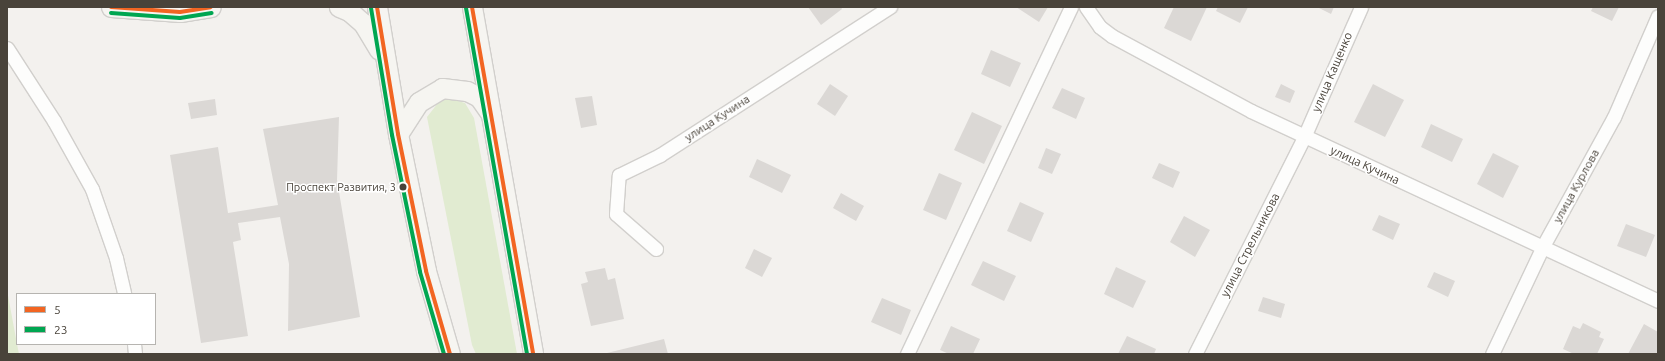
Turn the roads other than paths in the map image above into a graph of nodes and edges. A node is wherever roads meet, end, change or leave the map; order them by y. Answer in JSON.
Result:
{"nodes":[{"id":1,"x":110,"y":7,"type":"edge"},
{"id":2,"x":211,"y":7,"type":"edge"},
{"id":3,"x":339,"y":7,"type":"edge"},
{"id":4,"x":377,"y":7,"type":"edge"},
{"id":5,"x":472,"y":7,"type":"edge"},
{"id":6,"x":890,"y":7,"type":"edge"},
{"id":7,"x":1070,"y":7,"type":"edge"},
{"id":8,"x":1086,"y":7,"type":"edge"},
{"id":9,"x":1361,"y":7,"type":"edge"},
{"id":10,"x":1658,"y":16,"type":"edge"},
{"id":11,"x":7,"y":48,"type":"edge"},
{"id":12,"x":387,"y":66,"type":"junction"},
{"id":13,"x":492,"y":115,"type":"junction"},
{"id":14,"x":398,"y":134,"type":"junction"},
{"id":15,"x":1304,"y":137,"type":"junction"},
{"id":16,"x":1543,"y":246,"type":"junction"},
{"id":17,"x":656,"y":249,"type":"dead end"},
{"id":18,"x":124,"y":293,"type":"edge"},
{"id":19,"x":1658,"y":301,"type":"edge"},
{"id":20,"x":450,"y":354,"type":"edge"},
{"id":21,"x":533,"y":354,"type":"edge"},
{"id":22,"x":908,"y":354,"type":"edge"},
{"id":23,"x":1195,"y":354,"type":"edge"},
{"id":24,"x":1492,"y":354,"type":"edge"}],
"edges":[{"from":1,"to":2,"type":"street"},
{"from":3,"to":12,"type":"street"},
{"from":4,"to":12,"type":"street"},
{"from":5,"to":13,"type":"street"},
{"from":6,"to":17,"type":"street","name":"улица Кучина"},
{"from":7,"to":22,"type":"street"},
{"from":8,"to":15,"type":"street","name":"улица Кучина"},
{"from":9,"to":15,"type":"street","name":"улица Кащенко"},
{"from":10,"to":16,"type":"street","name":"улица Курлова"},
{"from":11,"to":18,"type":"street"},
{"from":12,"to":14,"type":"street"},
{"from":13,"to":14,"type":"street"},
{"from":13,"to":21,"type":"street"},
{"from":14,"to":20,"type":"street"},
{"from":15,"to":16,"type":"street","name":"улица Кучина"},
{"from":15,"to":23,"type":"street","name":"улица Стрельникова"},
{"from":16,"to":19,"type":"street","name":"улица Кучина"},
{"from":16,"to":24,"type":"street","name":"улица Курлова"}]}
